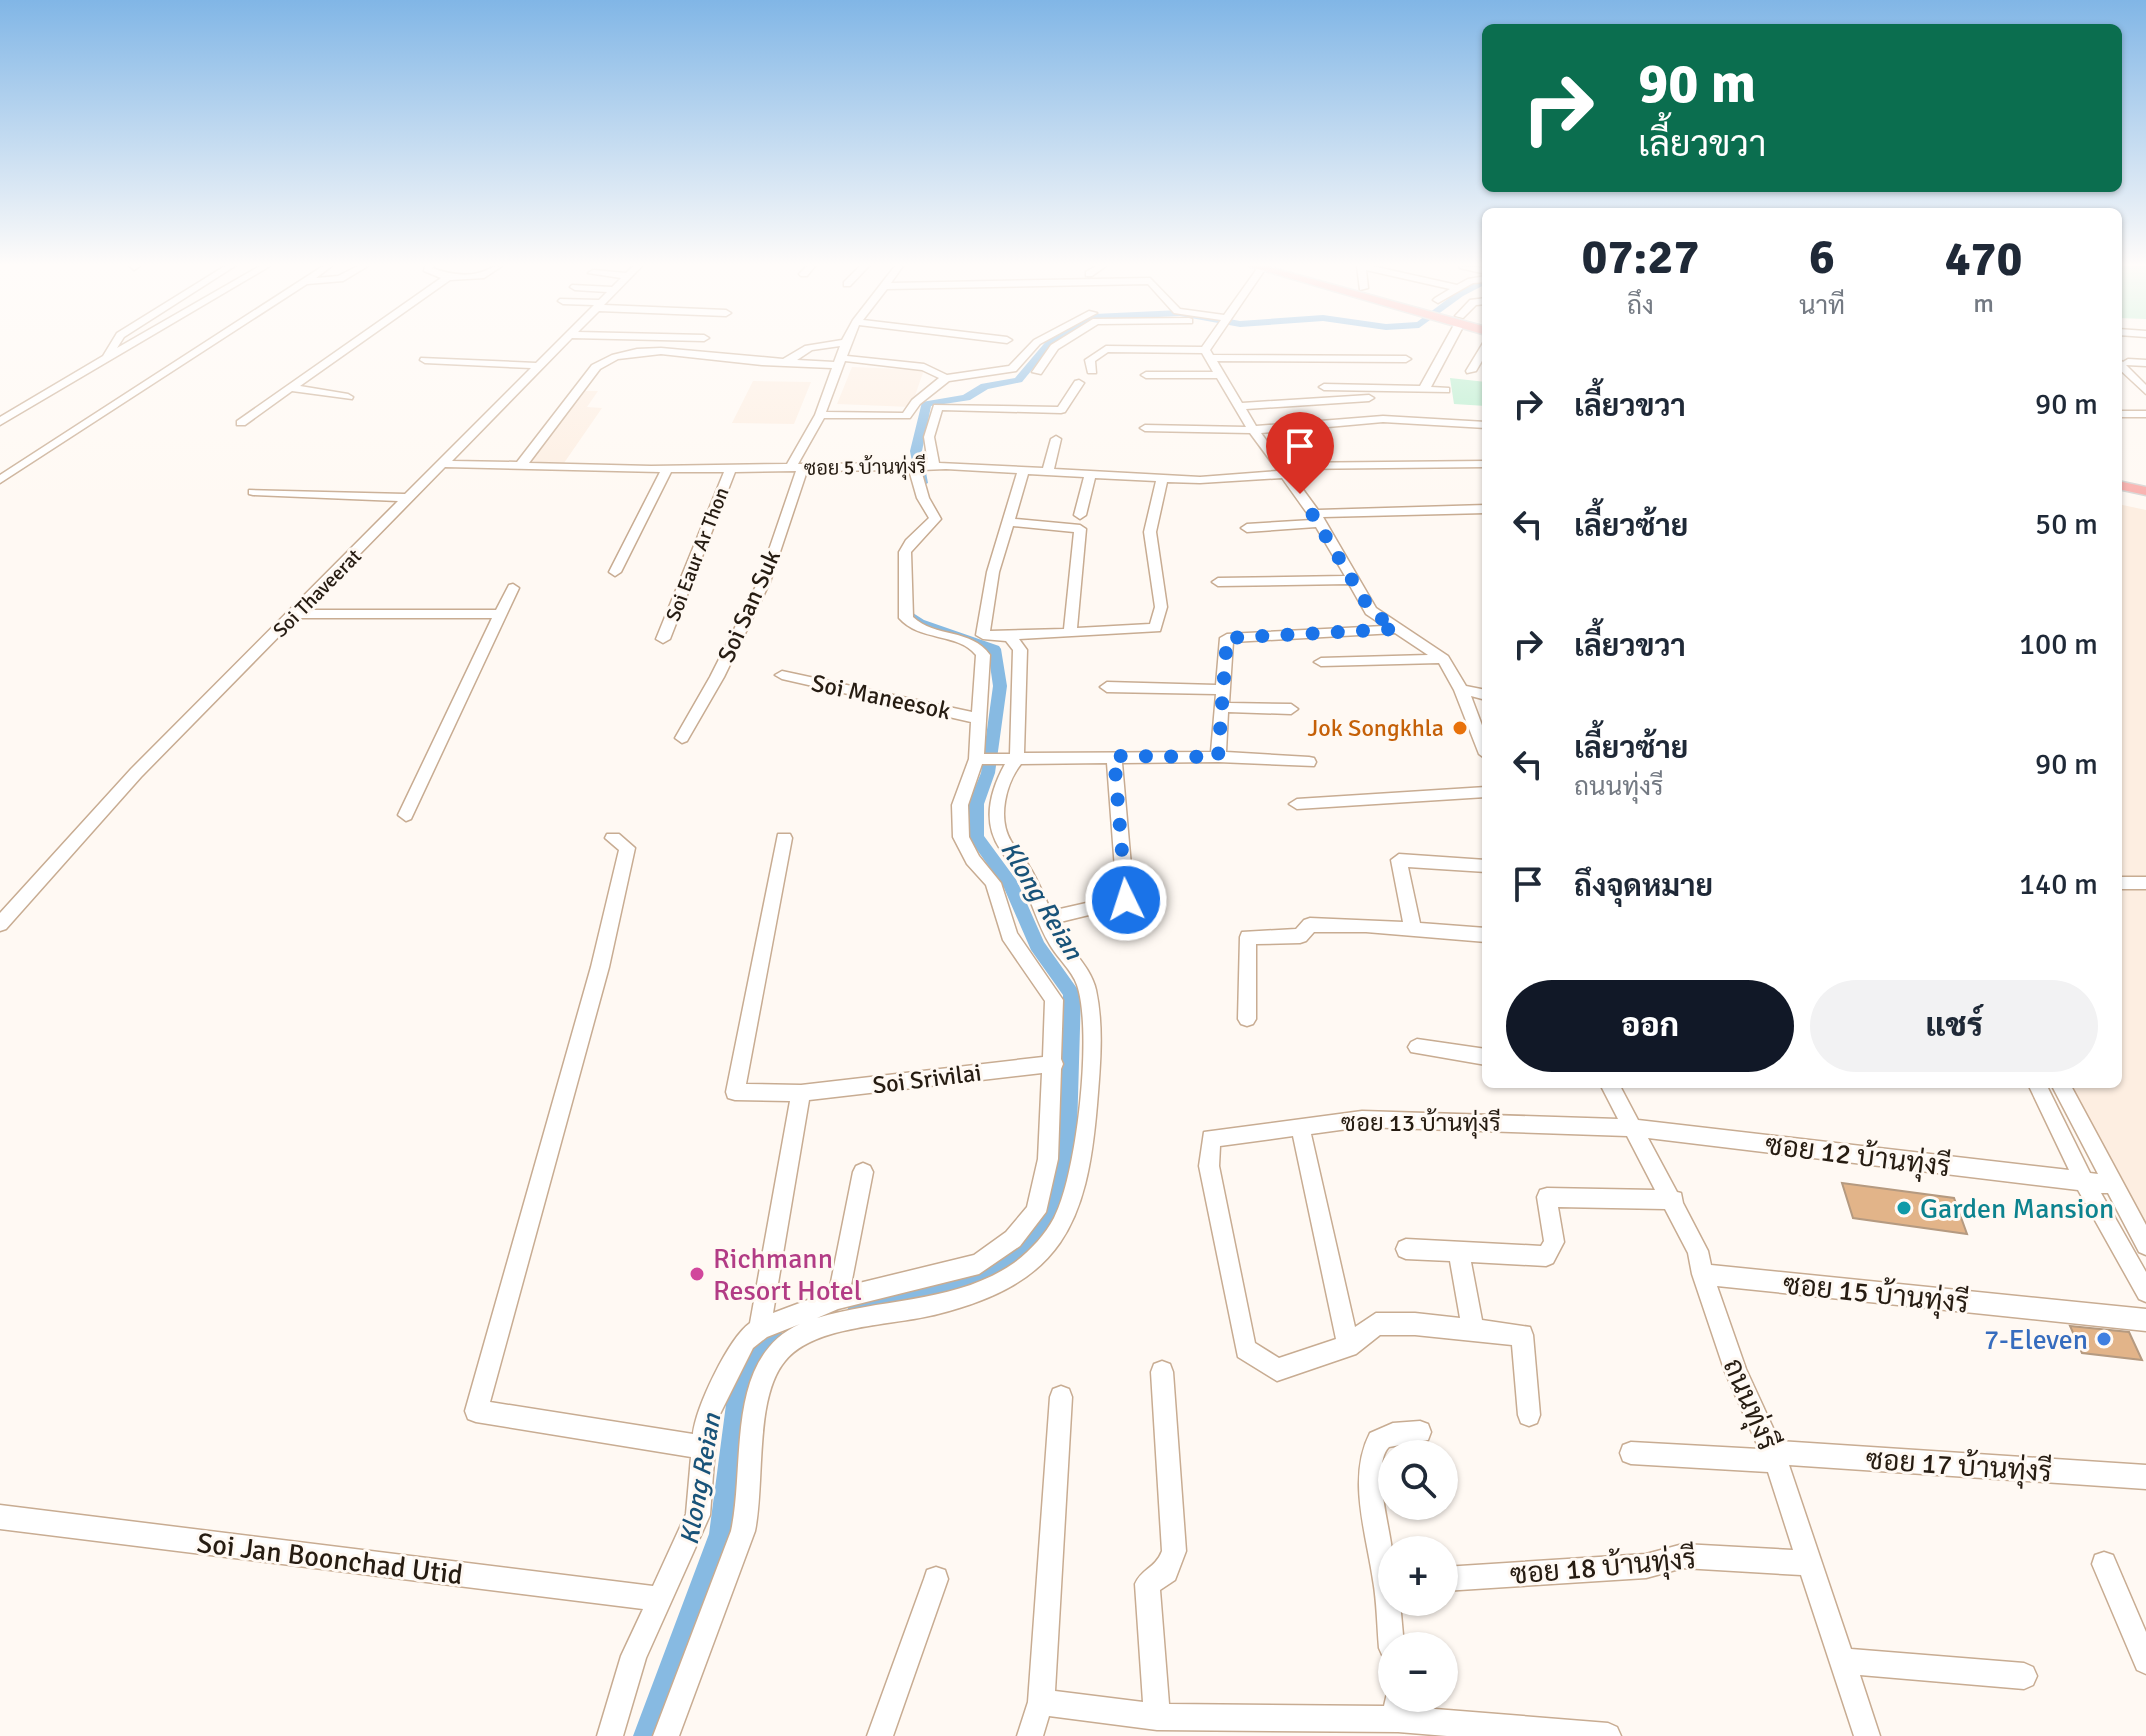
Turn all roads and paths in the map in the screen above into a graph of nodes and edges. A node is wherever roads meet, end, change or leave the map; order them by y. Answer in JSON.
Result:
{"nodes":[{"id":1,"x":113,"y":347,"type":"edge"},
{"id":2,"x":125,"y":347,"type":"edge"},
{"id":3,"x":202,"y":347,"type":"edge"},
{"id":4,"x":348,"y":347,"type":"edge"},
{"id":5,"x":559,"y":347,"type":"edge"},
{"id":6,"x":820,"y":347,"type":"edge"},
{"id":7,"x":845,"y":347,"type":"edge"},
{"id":8,"x":1042,"y":347,"type":"edge"},
{"id":9,"x":1044,"y":347,"type":"edge"},
{"id":10,"x":1210,"y":347,"type":"edge"},
{"id":11,"x":1443,"y":347,"type":"edge"},
{"id":12,"x":1482,"y":352,"type":"edge"},
{"id":13,"x":1207,"y":354,"type":"junction"},
{"id":14,"x":107,"y":356,"type":"junction"},
{"id":15,"x":1406,"y":359,"type":"dead end"},
{"id":16,"x":425,"y":360,"type":"dead end"},
{"id":17,"x":788,"y":362,"type":"junction"},
{"id":18,"x":840,"y":362,"type":"junction"},
{"id":19,"x":2123,"y":362,"type":"edge"},
{"id":20,"x":2146,"y":363,"type":"edge"},
{"id":21,"x":541,"y":366,"type":"junction"},
{"id":22,"x":1092,"y":371,"type":"dead end"},
{"id":23,"x":1471,"y":371,"type":"dead end"},
{"id":24,"x":1037,"y":372,"type":"dead end"},
{"id":25,"x":1146,"y":375,"type":"dead end"},
{"id":26,"x":1217,"y":375,"type":"junction"},
{"id":27,"x":2122,"y":376,"type":"edge"},
{"id":28,"x":2132,"y":377,"type":"junction"},
{"id":29,"x":946,"y":378,"type":"junction"},
{"id":30,"x":2146,"y":380,"type":"edge"},
{"id":31,"x":1079,"y":383,"type":"dead end"},
{"id":32,"x":1324,"y":387,"type":"dead end"},
{"id":33,"x":290,"y":388,"type":"junction"},
{"id":34,"x":1424,"y":389,"type":"junction"},
{"id":35,"x":1445,"y":390,"type":"dead end"},
{"id":36,"x":2146,"y":391,"type":"edge"},
{"id":37,"x":348,"y":397,"type":"dead end"},
{"id":38,"x":1070,"y":398,"type":"junction"},
{"id":39,"x":1369,"y":398,"type":"dead end"},
{"id":40,"x":1085,"y":401,"type":"dead end"},
{"id":41,"x":1239,"y":406,"type":"junction"},
{"id":42,"x":2122,"y":414,"type":"edge"},
{"id":43,"x":2146,"y":414,"type":"edge"},
{"id":44,"x":820,"y":415,"type":"junction"},
{"id":45,"x":0,"y":422,"type":"edge"},
{"id":46,"x":241,"y":423,"type":"dead end"},
{"id":47,"x":1482,"y":425,"type":"edge"},
{"id":48,"x":1145,"y":428,"type":"dead end"},
{"id":49,"x":1253,"y":430,"type":"junction"},
{"id":50,"x":1056,"y":439,"type":"dead end"},
{"id":51,"x":446,"y":464,"type":"junction"},
{"id":52,"x":1482,"y":464,"type":"edge"},
{"id":53,"x":521,"y":465,"type":"junction"},
{"id":54,"x":914,"y":466,"type":"junction"},
{"id":55,"x":934,"y":466,"type":"junction"},
{"id":56,"x":797,"y":467,"type":"junction"},
{"id":57,"x":731,"y":468,"type":"junction"},
{"id":58,"x":667,"y":469,"type":"junction"},
{"id":59,"x":1024,"y":469,"type":"junction"},
{"id":60,"x":1048,"y":470,"type":"junction"},
{"id":61,"x":1282,"y":470,"type":"junction"},
{"id":62,"x":1091,"y":473,"type":"junction"},
{"id":63,"x":1162,"y":478,"type":"junction"},
{"id":64,"x":0,"y":480,"type":"edge"},
{"id":65,"x":2122,"y":486,"type":"edge"},
{"id":66,"x":2146,"y":491,"type":"edge"},
{"id":67,"x":253,"y":492,"type":"dead end"},
{"id":68,"x":411,"y":498,"type":"junction"},
{"id":69,"x":2122,"y":498,"type":"edge"},
{"id":70,"x":2146,"y":503,"type":"edge"},
{"id":71,"x":1482,"y":509,"type":"edge"},
{"id":72,"x":1080,"y":515,"type":"dead end"},
{"id":73,"x":1318,"y":519,"type":"junction"},
{"id":74,"x":1006,"y":522,"type":"junction"},
{"id":75,"x":1247,"y":528,"type":"dead end"},
{"id":76,"x":615,"y":572,"type":"dead end"},
{"id":77,"x":1354,"y":580,"type":"junction"},
{"id":78,"x":1218,"y":582,"type":"dead end"},
{"id":79,"x":513,"y":588,"type":"dead end"},
{"id":80,"x":296,"y":614,"type":"junction"},
{"id":81,"x":499,"y":614,"type":"junction"},
{"id":82,"x":1396,"y":629,"type":"junction"},
{"id":83,"x":1070,"y":631,"type":"junction"},
{"id":84,"x":1003,"y":636,"type":"junction"},
{"id":85,"x":663,"y":639,"type":"dead end"},
{"id":86,"x":1443,"y":659,"type":"junction"},
{"id":87,"x":1321,"y":662,"type":"dead end"},
{"id":88,"x":782,"y":675,"type":"dead end"},
{"id":89,"x":1107,"y":687,"type":"dead end"},
{"id":90,"x":1224,"y":690,"type":"junction"},
{"id":91,"x":1461,"y":690,"type":"junction"},
{"id":92,"x":1482,"y":694,"type":"edge"},
{"id":93,"x":1222,"y":707,"type":"junction"},
{"id":94,"x":1291,"y":709,"type":"dead end"},
{"id":95,"x":980,"y":719,"type":"junction"},
{"id":96,"x":682,"y":738,"type":"dead end"},
{"id":97,"x":1482,"y":744,"type":"edge"},
{"id":98,"x":1114,"y":756,"type":"junction"},
{"id":99,"x":1218,"y":757,"type":"junction"},
{"id":100,"x":977,"y":758,"type":"junction"},
{"id":101,"x":1007,"y":759,"type":"junction"},
{"id":102,"x":1309,"y":762,"type":"dead end"},
{"id":103,"x":1482,"y":792,"type":"edge"},
{"id":104,"x":1297,"y":804,"type":"dead end"},
{"id":105,"x":406,"y":815,"type":"dead end"},
{"id":106,"x":613,"y":838,"type":"dead end"},
{"id":107,"x":784,"y":838,"type":"dead end"},
{"id":108,"x":1482,"y":866,"type":"edge"},
{"id":109,"x":2122,"y":883,"type":"edge"},
{"id":110,"x":2146,"y":883,"type":"edge"},
{"id":111,"x":1046,"y":919,"type":"junction"},
{"id":112,"x":0,"y":924,"type":"edge"},
{"id":113,"x":1413,"y":928,"type":"junction"},
{"id":114,"x":1482,"y":935,"type":"edge"},
{"id":115,"x":1247,"y":1019,"type":"dead end"},
{"id":116,"x":1417,"y":1047,"type":"dead end"},
{"id":117,"x":1482,"y":1056,"type":"edge"},
{"id":118,"x":1054,"y":1064,"type":"junction"},
{"id":119,"x":1611,"y":1088,"type":"edge"},
{"id":120,"x":2039,"y":1088,"type":"edge"},
{"id":121,"x":2062,"y":1088,"type":"edge"},
{"id":122,"x":801,"y":1093,"type":"junction"},
{"id":123,"x":1300,"y":1126,"type":"junction"},
{"id":124,"x":1632,"y":1128,"type":"junction"},
{"id":125,"x":863,"y":1172,"type":"dead end"},
{"id":126,"x":2085,"y":1183,"type":"junction"},
{"id":127,"x":2115,"y":1185,"type":"junction"},
{"id":128,"x":1674,"y":1200,"type":"junction"},
{"id":129,"x":2146,"y":1245,"type":"edge"},
{"id":130,"x":1406,"y":1249,"type":"dead end"},
{"id":131,"x":1459,"y":1252,"type":"junction"},
{"id":132,"x":1702,"y":1274,"type":"junction"},
{"id":133,"x":2146,"y":1292,"type":"edge"},
{"id":134,"x":838,"y":1299,"type":"junction"},
{"id":135,"x":2146,"y":1320,"type":"edge"},
{"id":136,"x":760,"y":1329,"type":"junction"},
{"id":137,"x":1473,"y":1329,"type":"junction"},
{"id":138,"x":1348,"y":1346,"type":"junction"},
{"id":139,"x":1162,"y":1372,"type":"dead end"},
{"id":140,"x":1061,"y":1397,"type":"dead end"},
{"id":141,"x":1529,"y":1415,"type":"dead end"},
{"id":142,"x":1420,"y":1432,"type":"dead end"},
{"id":143,"x":701,"y":1447,"type":"junction"},
{"id":144,"x":1631,"y":1453,"type":"dead end"},
{"id":145,"x":1774,"y":1456,"type":"junction"},
{"id":146,"x":2146,"y":1477,"type":"edge"},
{"id":147,"x":0,"y":1517,"type":"edge"},
{"id":148,"x":1381,"y":1536,"type":"edge"},
{"id":149,"x":1810,"y":1563,"type":"junction"},
{"id":150,"x":2104,"y":1564,"type":"dead end"},
{"id":151,"x":1458,"y":1578,"type":"edge"},
{"id":152,"x":936,"y":1579,"type":"dead end"},
{"id":153,"x":660,"y":1599,"type":"junction"},
{"id":154,"x":1843,"y":1661,"type":"junction"},
{"id":155,"x":2146,"y":1661,"type":"edge"},
{"id":156,"x":2024,"y":1676,"type":"dead end"},
{"id":157,"x":1041,"y":1702,"type":"junction"},
{"id":158,"x":1378,"y":1709,"type":"edge"},
{"id":159,"x":1428,"y":1712,"type":"edge"},
{"id":160,"x":1157,"y":1717,"type":"junction"},
{"id":161,"x":610,"y":1736,"type":"edge"},
{"id":162,"x":666,"y":1736,"type":"edge"},
{"id":163,"x":880,"y":1736,"type":"edge"},
{"id":164,"x":1030,"y":1736,"type":"edge"},
{"id":165,"x":1608,"y":1736,"type":"edge"},
{"id":166,"x":1867,"y":1736,"type":"edge"}],
"edges":[{"from":1,"to":14,"type":"street"},
{"from":2,"to":14,"type":"street"},
{"from":3,"to":64,"type":"street"},
{"from":4,"to":33,"type":"street"},
{"from":5,"to":21,"type":"street","name":"Soi Thaveerat"},
{"from":6,"to":17,"type":"street"},
{"from":7,"to":18,"type":"street","name":"Soi San Suk"},
{"from":8,"to":29,"type":"street"},
{"from":9,"to":24,"type":"street"},
{"from":10,"to":13,"type":"street"},
{"from":11,"to":34,"type":"street"},
{"from":12,"to":23,"type":"street"},
{"from":13,"to":15,"type":"street"},
{"from":13,"to":22,"type":"street"},
{"from":13,"to":26,"type":"street"},
{"from":14,"to":45,"type":"street"},
{"from":16,"to":21,"type":"street"},
{"from":17,"to":18,"type":"street"},
{"from":17,"to":53,"type":"street"},
{"from":18,"to":29,"type":"street"},
{"from":18,"to":44,"type":"street","name":"Soi San Suk"},
{"from":19,"to":20,"type":"street"},
{"from":19,"to":28,"type":"street"},
{"from":19,"to":30,"type":"street"},
{"from":21,"to":51,"type":"street","name":"Soi Thaveerat"},
{"from":25,"to":26,"type":"street"},
{"from":26,"to":41,"type":"street"},
{"from":27,"to":28,"type":"street"},
{"from":28,"to":36,"type":"street"},
{"from":29,"to":44,"type":"street"},
{"from":31,"to":38,"type":"street"},
{"from":32,"to":34,"type":"street"},
{"from":33,"to":37,"type":"street"},
{"from":33,"to":46,"type":"street"},
{"from":34,"to":35,"type":"street"},
{"from":38,"to":40,"type":"street"},
{"from":38,"to":55,"type":"street"},
{"from":39,"to":41,"type":"street"},
{"from":41,"to":49,"type":"street"},
{"from":42,"to":43,"type":"street"},
{"from":44,"to":56,"type":"street","name":"Soi San Suk"},
{"from":47,"to":49,"type":"street"},
{"from":48,"to":49,"type":"street"},
{"from":49,"to":61,"type":"street"},
{"from":50,"to":60,"type":"street"},
{"from":51,"to":53,"type":"street","name":"ซอย 5 บ้านทุ่งรี"},
{"from":51,"to":68,"type":"street","name":"Soi Thaveerat"},
{"from":52,"to":61,"type":"street","name":"ซอย 5 บ้านทุ่งรี"},
{"from":53,"to":58,"type":"street","name":"ซอย 5 บ้านทุ่งรี"},
{"from":54,"to":55,"type":"street","name":"ซอย 5 บ้านทุ่งรี"},
{"from":54,"to":56,"type":"street","name":"ซอย 5 บ้านทุ่งรี"},
{"from":54,"to":95,"type":"street"},
{"from":55,"to":59,"type":"street","name":"ซอย 5 บ้านทุ่งรี"},
{"from":56,"to":57,"type":"street","name":"ซอย 5 บ้านทุ่งรี"},
{"from":56,"to":96,"type":"street","name":"Soi San Suk"},
{"from":57,"to":58,"type":"street","name":"ซอย 5 บ้านทุ่งรี"},
{"from":57,"to":85,"type":"street","name":"Soi Eaur Ar Thon"},
{"from":58,"to":76,"type":"street"},
{"from":59,"to":60,"type":"street","name":"ซอย 5 บ้านทุ่งรี"},
{"from":59,"to":74,"type":"street"},
{"from":60,"to":62,"type":"street","name":"ซอย 5 บ้านทุ่งรี"},
{"from":61,"to":63,"type":"street","name":"ซอย 5 บ้านทุ่งรี"},
{"from":61,"to":73,"type":"street"},
{"from":62,"to":63,"type":"street","name":"ซอย 5 บ้านทุ่งรี"},
{"from":62,"to":72,"type":"street"},
{"from":63,"to":83,"type":"street"},
{"from":65,"to":66,"type":"main road"},
{"from":67,"to":68,"type":"street"},
{"from":68,"to":80,"type":"street","name":"Soi Thaveerat"},
{"from":69,"to":70,"type":"main road"},
{"from":71,"to":73,"type":"street"},
{"from":73,"to":75,"type":"street"},
{"from":73,"to":77,"type":"street"},
{"from":74,"to":83,"type":"street"},
{"from":74,"to":84,"type":"street"},
{"from":77,"to":78,"type":"street"},
{"from":77,"to":82,"type":"street"},
{"from":79,"to":81,"type":"street"},
{"from":80,"to":81,"type":"street"},
{"from":80,"to":112,"type":"street","name":"Soi Thaveerat"},
{"from":81,"to":105,"type":"street"},
{"from":82,"to":86,"type":"street"},
{"from":82,"to":90,"type":"street"},
{"from":83,"to":84,"type":"street"},
{"from":84,"to":101,"type":"street"},
{"from":86,"to":87,"type":"street"},
{"from":86,"to":91,"type":"street"},
{"from":88,"to":95,"type":"street","name":"Soi Maneesok"},
{"from":89,"to":90,"type":"street"},
{"from":90,"to":93,"type":"street"},
{"from":91,"to":92,"type":"street"},
{"from":91,"to":97,"type":"street"},
{"from":93,"to":94,"type":"street"},
{"from":93,"to":99,"type":"street"},
{"from":95,"to":100,"type":"street"},
{"from":98,"to":99,"type":"street"},
{"from":98,"to":101,"type":"street"},
{"from":98,"to":111,"type":"street"},
{"from":99,"to":102,"type":"street"},
{"from":100,"to":101,"type":"street"},
{"from":100,"to":118,"type":"street"},
{"from":101,"to":111,"type":"street"},
{"from":103,"to":104,"type":"street"},
{"from":106,"to":143,"type":"street"},
{"from":107,"to":122,"type":"street","name":"Soi Srivilai"},
{"from":108,"to":113,"type":"street"},
{"from":109,"to":110,"type":"street"},
{"from":111,"to":162,"type":"street"},
{"from":113,"to":114,"type":"street"},
{"from":113,"to":115,"type":"street"},
{"from":116,"to":117,"type":"street"},
{"from":118,"to":122,"type":"street","name":"Soi Srivilai"},
{"from":118,"to":134,"type":"street"},
{"from":119,"to":124,"type":"street","name":"ถนนทุ่งรี"},
{"from":120,"to":126,"type":"street"},
{"from":121,"to":127,"type":"street"},
{"from":122,"to":136,"type":"street"},
{"from":123,"to":124,"type":"street","name":"ซอย 13 บ้านทุ่งรี"},
{"from":123,"to":138,"type":"street"},
{"from":123,"to":138,"type":"street","name":"ซอย 13 บ้านทุ่งรี"},
{"from":124,"to":126,"type":"street","name":"ซอย 12 บ้านทุ่งรี"},
{"from":124,"to":128,"type":"street","name":"ถนนทุ่งรี"},
{"from":125,"to":134,"type":"street"},
{"from":126,"to":127,"type":"street","name":"ซอย 12 บ้านทุ่งรี"},
{"from":126,"to":133,"type":"street"},
{"from":127,"to":129,"type":"street"},
{"from":128,"to":131,"type":"street"},
{"from":128,"to":132,"type":"street","name":"ถนนทุ่งรี"},
{"from":130,"to":131,"type":"street"},
{"from":131,"to":137,"type":"street"},
{"from":132,"to":135,"type":"street","name":"ซอย 15 บ้านทุ่งรี"},
{"from":132,"to":145,"type":"street","name":"ถนนทุ่งรี"},
{"from":134,"to":136,"type":"street"},
{"from":136,"to":143,"type":"street"},
{"from":137,"to":138,"type":"street"},
{"from":137,"to":141,"type":"street"},
{"from":139,"to":160,"type":"street"},
{"from":140,"to":157,"type":"street"},
{"from":142,"to":148,"type":"street"},
{"from":143,"to":153,"type":"street"},
{"from":144,"to":145,"type":"street","name":"ซอย 17 บ้านทุ่งรี"},
{"from":145,"to":146,"type":"street","name":"ซอย 17 บ้านทุ่งรี"},
{"from":145,"to":149,"type":"street","name":"ถนนทุ่งรี"},
{"from":147,"to":153,"type":"street","name":"Soi Jan Boonchad Utid"},
{"from":149,"to":151,"type":"street","name":"ซอย 18 บ้านทุ่งรี"},
{"from":149,"to":154,"type":"street","name":"ถนนทุ่งรี"},
{"from":150,"to":155,"type":"street"},
{"from":152,"to":163,"type":"street"},
{"from":153,"to":161,"type":"street"},
{"from":154,"to":156,"type":"street"},
{"from":154,"to":166,"type":"street","name":"ถนนทุ่งรี"},
{"from":157,"to":160,"type":"street"},
{"from":157,"to":164,"type":"street"},
{"from":158,"to":160,"type":"street"},
{"from":159,"to":165,"type":"street"}]}
